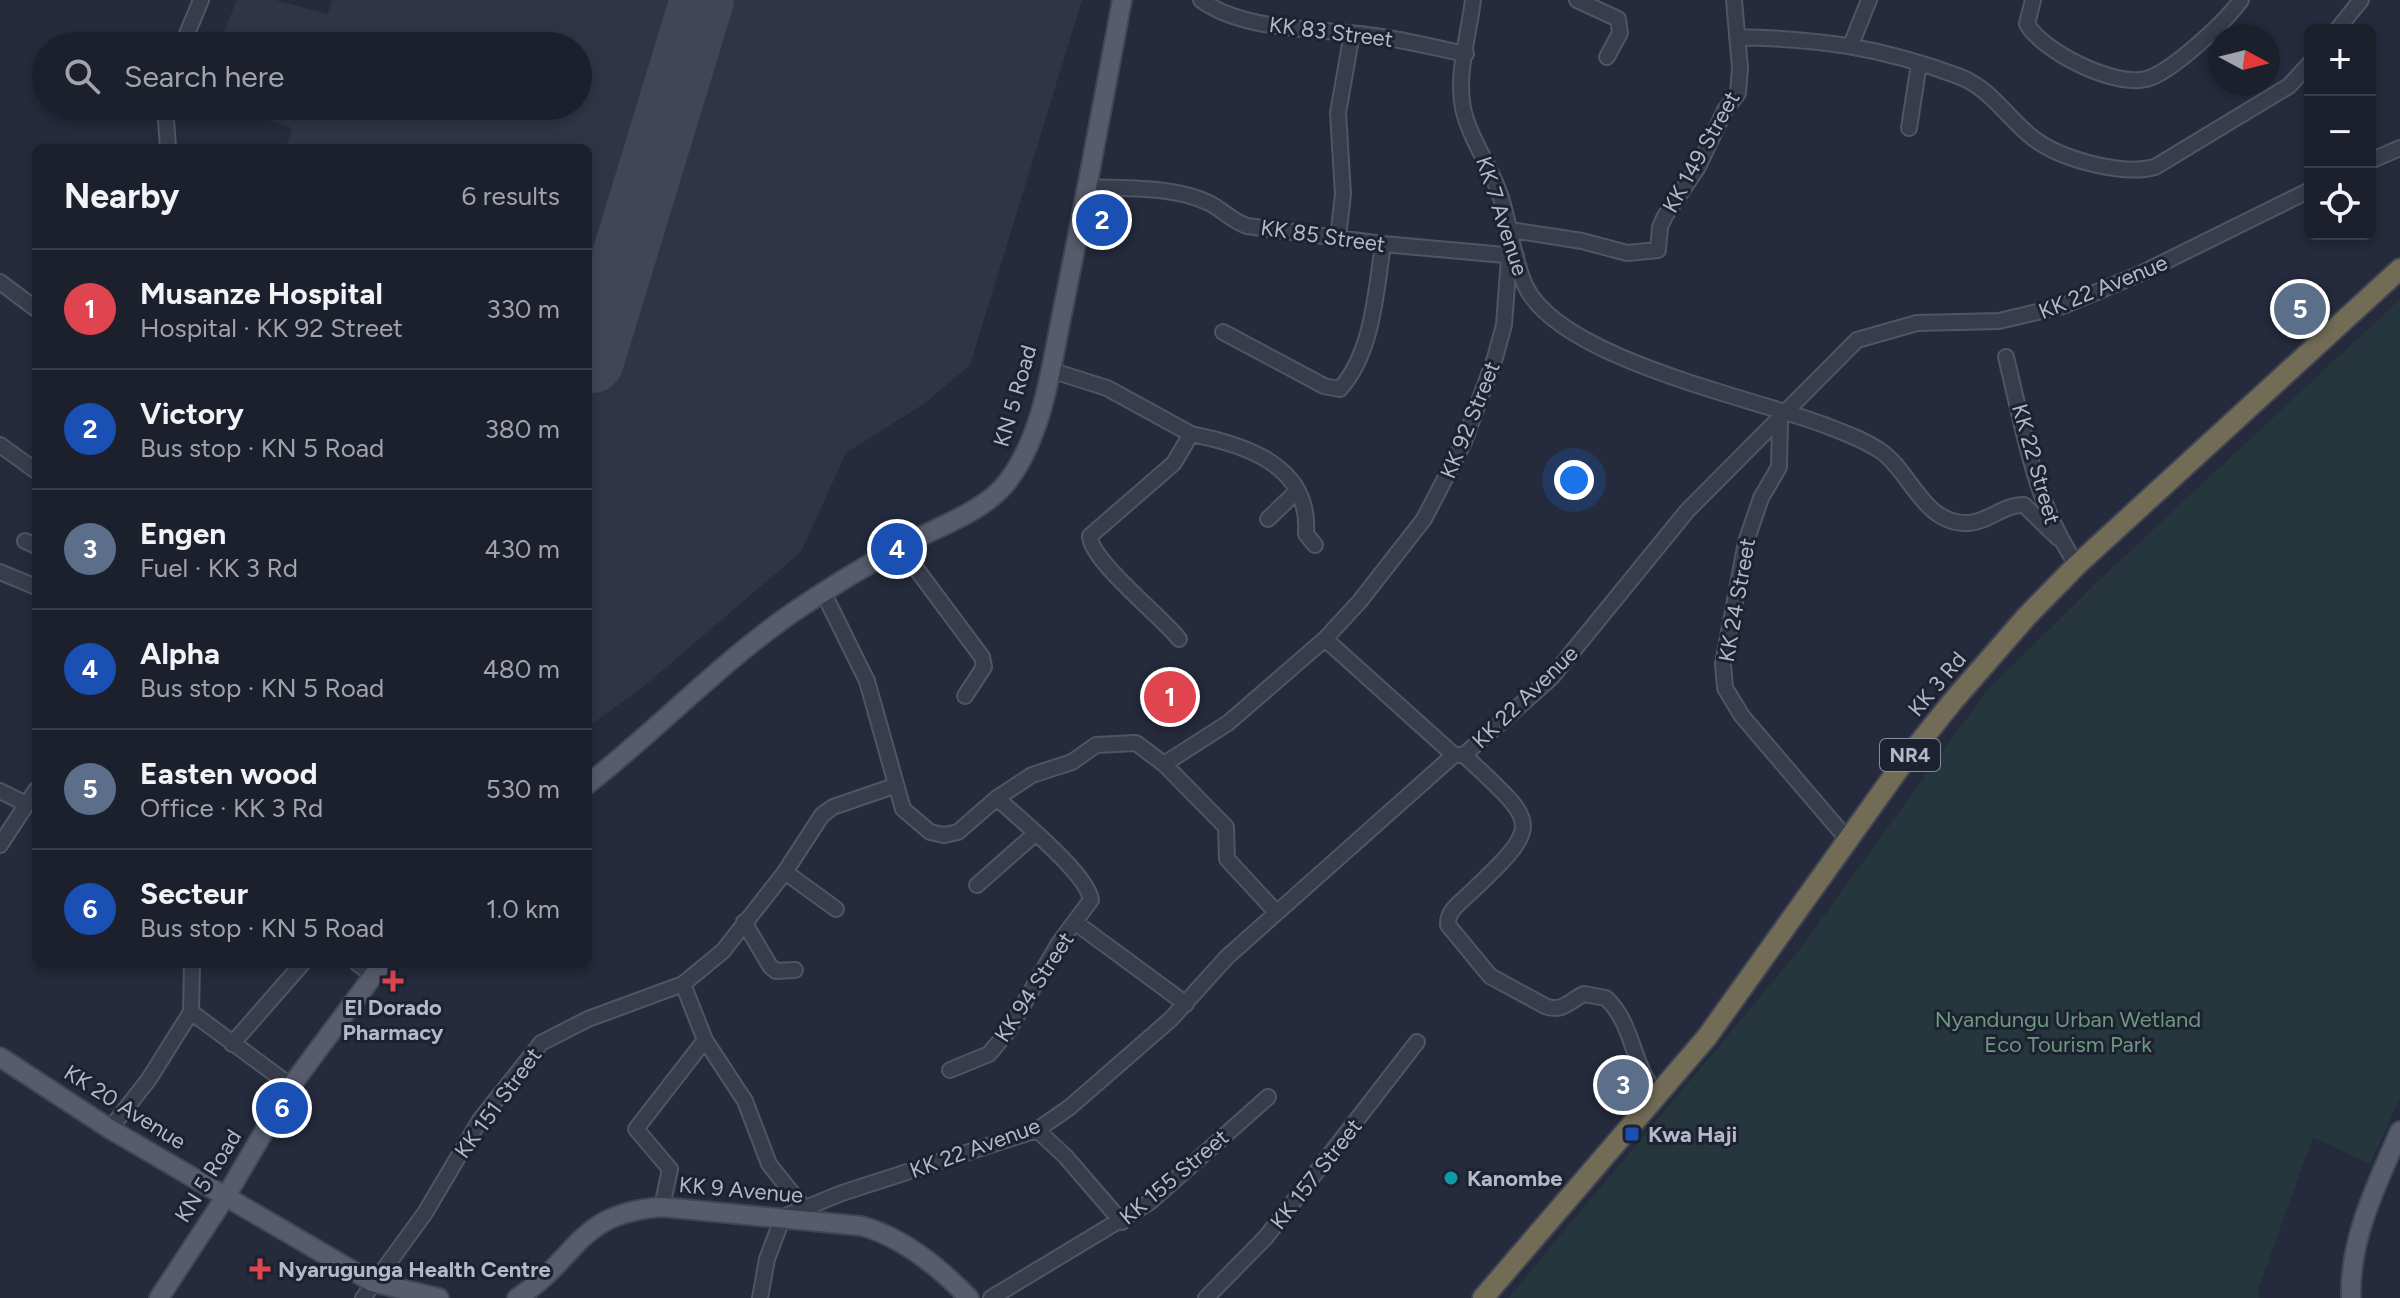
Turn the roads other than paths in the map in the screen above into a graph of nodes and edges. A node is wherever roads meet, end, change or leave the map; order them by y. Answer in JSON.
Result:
{"nodes":[{"id":1,"x":201,"y":0,"type":"edge"},
{"id":2,"x":1122,"y":0,"type":"edge"},
{"id":3,"x":1201,"y":0,"type":"edge"},
{"id":4,"x":1473,"y":0,"type":"edge"},
{"id":5,"x":1577,"y":0,"type":"edge"},
{"id":6,"x":1734,"y":0,"type":"edge"},
{"id":7,"x":1869,"y":0,"type":"edge"},
{"id":8,"x":2033,"y":0,"type":"edge"},
{"id":9,"x":2241,"y":0,"type":"edge"},
{"id":10,"x":2361,"y":0,"type":"edge"},
{"id":11,"x":2342,"y":24,"type":"edge"},
{"id":12,"x":188,"y":32,"type":"edge"},
{"id":13,"x":1352,"y":33,"type":"junction"},
{"id":14,"x":1737,"y":37,"type":"junction"},
{"id":15,"x":1851,"y":45,"type":"junction"},
{"id":16,"x":1466,"y":54,"type":"junction"},
{"id":17,"x":1607,"y":57,"type":"dead end"},
{"id":18,"x":1919,"y":64,"type":"junction"},
{"id":19,"x":2304,"y":70,"type":"edge"},
{"id":20,"x":166,"y":120,"type":"edge"},
{"id":21,"x":1909,"y":128,"type":"dead end"},
{"id":22,"x":168,"y":144,"type":"edge"},
{"id":23,"x":2400,"y":148,"type":"edge"},
{"id":24,"x":2376,"y":158,"type":"edge"},
{"id":25,"x":1089,"y":187,"type":"junction"},
{"id":26,"x":2304,"y":193,"type":"edge"},
{"id":27,"x":1511,"y":230,"type":"junction"},
{"id":28,"x":1338,"y":238,"type":"junction"},
{"id":29,"x":1383,"y":244,"type":"junction"},
{"id":30,"x":1512,"y":257,"type":"junction"},
{"id":31,"x":2400,"y":269,"type":"edge"},
{"id":32,"x":0,"y":282,"type":"edge"},
{"id":33,"x":32,"y":306,"type":"edge"},
{"id":34,"x":1223,"y":332,"type":"dead end"},
{"id":35,"x":2006,"y":357,"type":"dead end"},
{"id":36,"x":1050,"y":370,"type":"junction"},
{"id":37,"x":1782,"y":416,"type":"junction"},
{"id":38,"x":1191,"y":434,"type":"junction"},
{"id":39,"x":0,"y":445,"type":"edge"},
{"id":40,"x":32,"y":468,"type":"edge"},
{"id":41,"x":1296,"y":492,"type":"junction"},
{"id":42,"x":1268,"y":519,"type":"dead end"},
{"id":43,"x":2058,"y":538,"type":"junction"},
{"id":44,"x":1315,"y":545,"type":"dead end"},
{"id":45,"x":900,"y":547,"type":"junction"},
{"id":46,"x":2077,"y":565,"type":"junction"},
{"id":47,"x":0,"y":572,"type":"edge"},
{"id":48,"x":32,"y":585,"type":"edge"},
{"id":49,"x":823,"y":592,"type":"junction"},
{"id":50,"x":1179,"y":639,"type":"dead end"},
{"id":51,"x":1325,"y":639,"type":"junction"},
{"id":52,"x":965,"y":696,"type":"dead end"},
{"id":53,"x":1459,"y":755,"type":"junction"},
{"id":54,"x":1164,"y":764,"type":"junction"},
{"id":55,"x":592,"y":781,"type":"edge"},
{"id":56,"x":894,"y":786,"type":"junction"},
{"id":57,"x":0,"y":791,"type":"edge"},
{"id":58,"x":32,"y":796,"type":"edge"},
{"id":59,"x":997,"y":798,"type":"junction"},
{"id":60,"x":26,"y":804,"type":"junction"},
{"id":61,"x":1036,"y":833,"type":"junction"},
{"id":62,"x":1848,"y":840,"type":"junction"},
{"id":63,"x":0,"y":845,"type":"edge"},
{"id":64,"x":785,"y":872,"type":"junction"},
{"id":65,"x":977,"y":885,"type":"dead end"},
{"id":66,"x":836,"y":909,"type":"dead end"},
{"id":67,"x":1276,"y":912,"type":"junction"},
{"id":68,"x":744,"y":922,"type":"junction"},
{"id":69,"x":1076,"y":923,"type":"junction"},
{"id":70,"x":192,"y":968,"type":"edge"},
{"id":71,"x":298,"y":968,"type":"edge"},
{"id":72,"x":371,"y":968,"type":"edge"},
{"id":73,"x":795,"y":970,"type":"dead end"},
{"id":74,"x":683,"y":984,"type":"junction"},
{"id":75,"x":1186,"y":1004,"type":"junction"},
{"id":76,"x":191,"y":1012,"type":"junction"},
{"id":77,"x":705,"y":1040,"type":"junction"},
{"id":78,"x":1417,"y":1042,"type":"dead end"},
{"id":79,"x":232,"y":1044,"type":"junction"},
{"id":80,"x":0,"y":1057,"type":"edge"},
{"id":81,"x":950,"y":1070,"type":"dead end"},
{"id":82,"x":291,"y":1086,"type":"junction"},
{"id":83,"x":1659,"y":1096,"type":"junction"},
{"id":84,"x":1268,"y":1097,"type":"dead end"},
{"id":85,"x":110,"y":1129,"type":"junction"},
{"id":86,"x":1037,"y":1130,"type":"junction"},
{"id":87,"x":2400,"y":1131,"type":"edge"},
{"id":88,"x":226,"y":1196,"type":"junction"},
{"id":89,"x":662,"y":1207,"type":"junction"},
{"id":90,"x":804,"y":1208,"type":"junction"},
{"id":91,"x":783,"y":1217,"type":"junction"},
{"id":92,"x":1122,"y":1222,"type":"junction"},
{"id":93,"x":368,"y":1290,"type":"edge"},
{"id":94,"x":535,"y":1293,"type":"edge"},
{"id":95,"x":159,"y":1298,"type":"edge"},
{"id":96,"x":439,"y":1298,"type":"edge"},
{"id":97,"x":517,"y":1298,"type":"edge"},
{"id":98,"x":760,"y":1298,"type":"edge"},
{"id":99,"x":969,"y":1298,"type":"edge"},
{"id":100,"x":991,"y":1298,"type":"edge"},
{"id":101,"x":1206,"y":1298,"type":"edge"},
{"id":102,"x":1483,"y":1298,"type":"edge"},
{"id":103,"x":2351,"y":1298,"type":"edge"}],
"edges":[{"from":1,"to":12,"type":"street"},
{"from":2,"to":25,"type":"main road","name":"KN 5 Road"},
{"from":3,"to":13,"type":"street","name":"KK 83 Street"},
{"from":4,"to":16,"type":"street","name":"KK 7 Avenue"},
{"from":5,"to":17,"type":"street"},
{"from":6,"to":14,"type":"street","name":"KK 149 Street"},
{"from":7,"to":15,"type":"street"},
{"from":8,"to":9,"type":"street"},
{"from":10,"to":11,"type":"street"},
{"from":13,"to":16,"type":"street","name":"KK 83 Street"},
{"from":13,"to":28,"type":"street"},
{"from":14,"to":15,"type":"street"},
{"from":14,"to":27,"type":"street","name":"KK 149 Street"},
{"from":15,"to":18,"type":"street"},
{"from":16,"to":27,"type":"street","name":"KK 7 Avenue"},
{"from":18,"to":19,"type":"street"},
{"from":18,"to":21,"type":"street"},
{"from":20,"to":22,"type":"street"},
{"from":23,"to":24,"type":"street"},
{"from":25,"to":28,"type":"street","name":"KK 85 Street"},
{"from":25,"to":36,"type":"main road","name":"KN 5 Road"},
{"from":26,"to":37,"type":"street","name":"KK 22 Avenue"},
{"from":27,"to":30,"type":"street","name":"KK 7 Avenue"},
{"from":28,"to":29,"type":"street","name":"KK 85 Street"},
{"from":29,"to":30,"type":"street","name":"KK 85 Street"},
{"from":29,"to":34,"type":"street"},
{"from":30,"to":37,"type":"street","name":"KK 7 Avenue"},
{"from":30,"to":51,"type":"street","name":"KK 92 Street"},
{"from":31,"to":46,"type":"highway","name":"KK 3 Rd","number":"NR4"},
{"from":32,"to":33,"type":"street"},
{"from":35,"to":43,"type":"street","name":"KK 22 Street"},
{"from":36,"to":38,"type":"street"},
{"from":36,"to":45,"type":"main road","name":"KN 5 Road"},
{"from":37,"to":43,"type":"street","name":"KK 7 Avenue"},
{"from":37,"to":53,"type":"street","name":"KK 22 Avenue"},
{"from":37,"to":62,"type":"street","name":"KK 24 Street"},
{"from":38,"to":41,"type":"street"},
{"from":38,"to":50,"type":"street"},
{"from":39,"to":40,"type":"street"},
{"from":41,"to":42,"type":"street"},
{"from":41,"to":44,"type":"street"},
{"from":43,"to":46,"type":"street","name":"KK 22 Street"},
{"from":45,"to":49,"type":"main road","name":"KN 5 Road"},
{"from":45,"to":52,"type":"street"},
{"from":46,"to":62,"type":"highway","name":"KK 3 Rd","number":"NR4"},
{"from":47,"to":48,"type":"street"},
{"from":49,"to":55,"type":"main road","name":"KN 5 Road"},
{"from":49,"to":56,"type":"street"},
{"from":51,"to":53,"type":"street"},
{"from":51,"to":54,"type":"street","name":"KK 92 Street"},
{"from":53,"to":67,"type":"street","name":"KK 22 Avenue"},
{"from":53,"to":83,"type":"street"},
{"from":54,"to":59,"type":"street"},
{"from":54,"to":67,"type":"street"},
{"from":56,"to":59,"type":"street"},
{"from":56,"to":64,"type":"street","name":"KK 151 Street"},
{"from":57,"to":60,"type":"street"},
{"from":58,"to":60,"type":"street"},
{"from":59,"to":61,"type":"street","name":"KK 94 Street"},
{"from":60,"to":63,"type":"street"},
{"from":61,"to":65,"type":"street"},
{"from":61,"to":69,"type":"street","name":"KK 94 Street"},
{"from":62,"to":83,"type":"highway","name":"KK 3 Rd","number":"NR4"},
{"from":64,"to":66,"type":"street"},
{"from":64,"to":68,"type":"street","name":"KK 151 Street"},
{"from":67,"to":75,"type":"street","name":"KK 22 Avenue"},
{"from":68,"to":73,"type":"street"},
{"from":68,"to":74,"type":"street","name":"KK 151 Street"},
{"from":69,"to":75,"type":"street","name":"KK 94 Street"},
{"from":69,"to":81,"type":"street","name":"KK 94 Street"},
{"from":70,"to":76,"type":"street"},
{"from":71,"to":79,"type":"street"},
{"from":72,"to":82,"type":"main road","name":"KN 5 Road"},
{"from":74,"to":77,"type":"street"},
{"from":74,"to":93,"type":"street","name":"KK 151 Street"},
{"from":75,"to":86,"type":"street","name":"KK 22 Avenue"},
{"from":76,"to":79,"type":"street"},
{"from":76,"to":85,"type":"street"},
{"from":77,"to":89,"type":"street"},
{"from":77,"to":90,"type":"street"},
{"from":78,"to":101,"type":"street","name":"KK 157 Street"},
{"from":79,"to":82,"type":"street"},
{"from":80,"to":85,"type":"main road","name":"KK 20 Avenue"},
{"from":82,"to":88,"type":"main road","name":"KN 5 Road"},
{"from":83,"to":102,"type":"highway","name":"KK 3 Rd","number":"NR4"},
{"from":84,"to":92,"type":"street","name":"KK 155 Street"},
{"from":85,"to":88,"type":"main road","name":"KK 20 Avenue"},
{"from":86,"to":90,"type":"street","name":"KK 22 Avenue"},
{"from":86,"to":92,"type":"street"},
{"from":87,"to":103,"type":"main road"},
{"from":88,"to":93,"type":"main road"},
{"from":88,"to":95,"type":"main road","name":"KN 5 Road"},
{"from":89,"to":91,"type":"main road","name":"KK 9 Avenue"},
{"from":89,"to":94,"type":"main road","name":"KK 9 Avenue"},
{"from":90,"to":91,"type":"street","name":"KK 22 Avenue"},
{"from":91,"to":98,"type":"street"},
{"from":91,"to":99,"type":"main road","name":"KK 9 Avenue"},
{"from":92,"to":100,"type":"street","name":"KK 155 Street"},
{"from":93,"to":96,"type":"main road"},
{"from":94,"to":97,"type":"main road","name":"KK 9 Avenue"}]}
